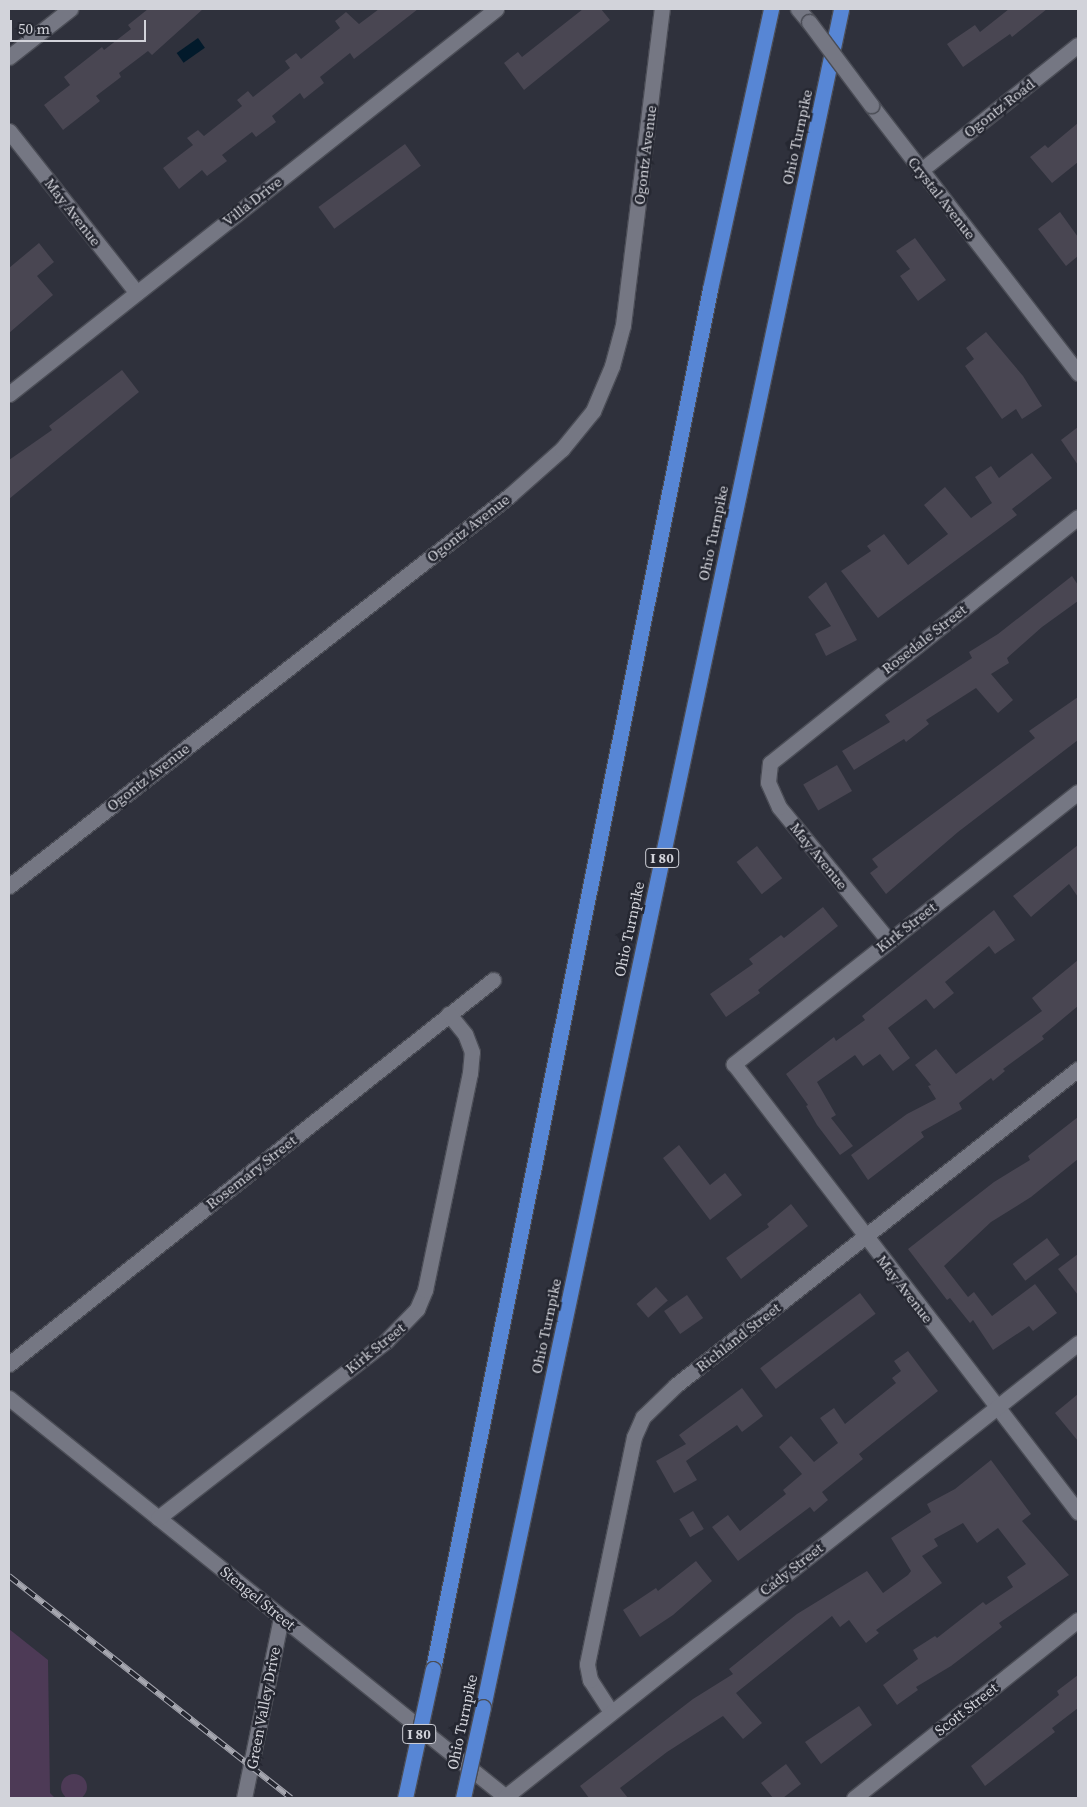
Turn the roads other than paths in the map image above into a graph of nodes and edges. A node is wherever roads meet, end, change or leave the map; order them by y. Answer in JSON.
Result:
{"nodes":[{"id":1,"x":70,"y":9,"type":"edge"},
{"id":2,"x":496,"y":9,"type":"edge"},
{"id":3,"x":662,"y":9,"type":"edge"},
{"id":4,"x":771,"y":9,"type":"edge"},
{"id":5,"x":798,"y":9,"type":"edge"},
{"id":6,"x":842,"y":9,"type":"edge"},
{"id":7,"x":1078,"y":46,"type":"edge"},
{"id":8,"x":9,"y":57,"type":"edge"},
{"id":9,"x":9,"y":131,"type":"edge"},
{"id":10,"x":920,"y":170,"type":"junction"},
{"id":11,"x":137,"y":293,"type":"junction"},
{"id":12,"x":1078,"y":373,"type":"edge"},
{"id":13,"x":9,"y":394,"type":"edge"},
{"id":14,"x":1078,"y":517,"type":"edge"},
{"id":15,"x":770,"y":763,"type":"joint"},
{"id":16,"x":1078,"y":792,"type":"edge"},
{"id":17,"x":9,"y":886,"type":"edge"},
{"id":18,"x":889,"y":941,"type":"junction"},
{"id":19,"x":493,"y":980,"type":"dead end"},
{"id":20,"x":449,"y":1014,"type":"junction"},
{"id":21,"x":734,"y":1064,"type":"joint"},
{"id":22,"x":1078,"y":1069,"type":"edge"},
{"id":23,"x":866,"y":1237,"type":"junction"},
{"id":24,"x":1078,"y":1343,"type":"edge"},
{"id":25,"x":9,"y":1364,"type":"edge"},
{"id":26,"x":9,"y":1398,"type":"edge"},
{"id":27,"x":997,"y":1407,"type":"junction"},
{"id":28,"x":1078,"y":1512,"type":"edge"},
{"id":29,"x":158,"y":1518,"type":"junction"},
{"id":30,"x":281,"y":1617,"type":"junction"},
{"id":31,"x":1078,"y":1620,"type":"edge"},
{"id":32,"x":611,"y":1712,"type":"junction"},
{"id":33,"x":244,"y":1798,"type":"edge"},
{"id":34,"x":406,"y":1798,"type":"edge"},
{"id":35,"x":463,"y":1798,"type":"edge"},
{"id":36,"x":506,"y":1798,"type":"edge"},
{"id":37,"x":854,"y":1798,"type":"edge"}],
"edges":[{"from":1,"to":8,"type":"street"},
{"from":2,"to":11,"type":"street","name":"Villa Drive"},
{"from":3,"to":17,"type":"street","name":"Ogontz Avenue"},
{"from":4,"to":34,"type":"highway","number":"I 80","bridge":true},
{"from":5,"to":10,"type":"street","name":"Crystal Avenue","bridge":true},
{"from":6,"to":35,"type":"highway","name":"Ohio Turnpike","number":"I 80","bridge":true},
{"from":7,"to":10,"type":"street","name":"Ogontz Road"},
{"from":9,"to":11,"type":"street","name":"May Avenue"},
{"from":10,"to":12,"type":"street","name":"Crystal Avenue"},
{"from":11,"to":13,"type":"street","name":"Villa Drive"},
{"from":14,"to":15,"type":"street","name":"Rosedale Street"},
{"from":15,"to":18,"type":"street","name":"May Avenue"},
{"from":16,"to":18,"type":"street","name":"Kirk Street"},
{"from":18,"to":21,"type":"street","name":"Kirk Street"},
{"from":19,"to":20,"type":"street","name":"Rosemary Street"},
{"from":20,"to":25,"type":"street","name":"Rosemary Street"},
{"from":20,"to":29,"type":"street","name":"Kirk Street"},
{"from":21,"to":23,"type":"street","name":"May Avenue"},
{"from":22,"to":23,"type":"street","name":"Richland Street"},
{"from":23,"to":27,"type":"street","name":"May Avenue"},
{"from":23,"to":32,"type":"street","name":"Richland Street"},
{"from":24,"to":27,"type":"street","name":"Cady Street"},
{"from":26,"to":29,"type":"street","name":"Stengel Street"},
{"from":27,"to":28,"type":"street","name":"May Avenue"},
{"from":27,"to":32,"type":"street","name":"Cady Street"},
{"from":29,"to":30,"type":"street","name":"Stengel Street"},
{"from":30,"to":33,"type":"street","name":"Green Valley Drive"},
{"from":30,"to":36,"type":"street","name":"Stengel Street"},
{"from":31,"to":37,"type":"street","name":"Scott Street"},
{"from":32,"to":36,"type":"street","name":"Cady Street"}]}
